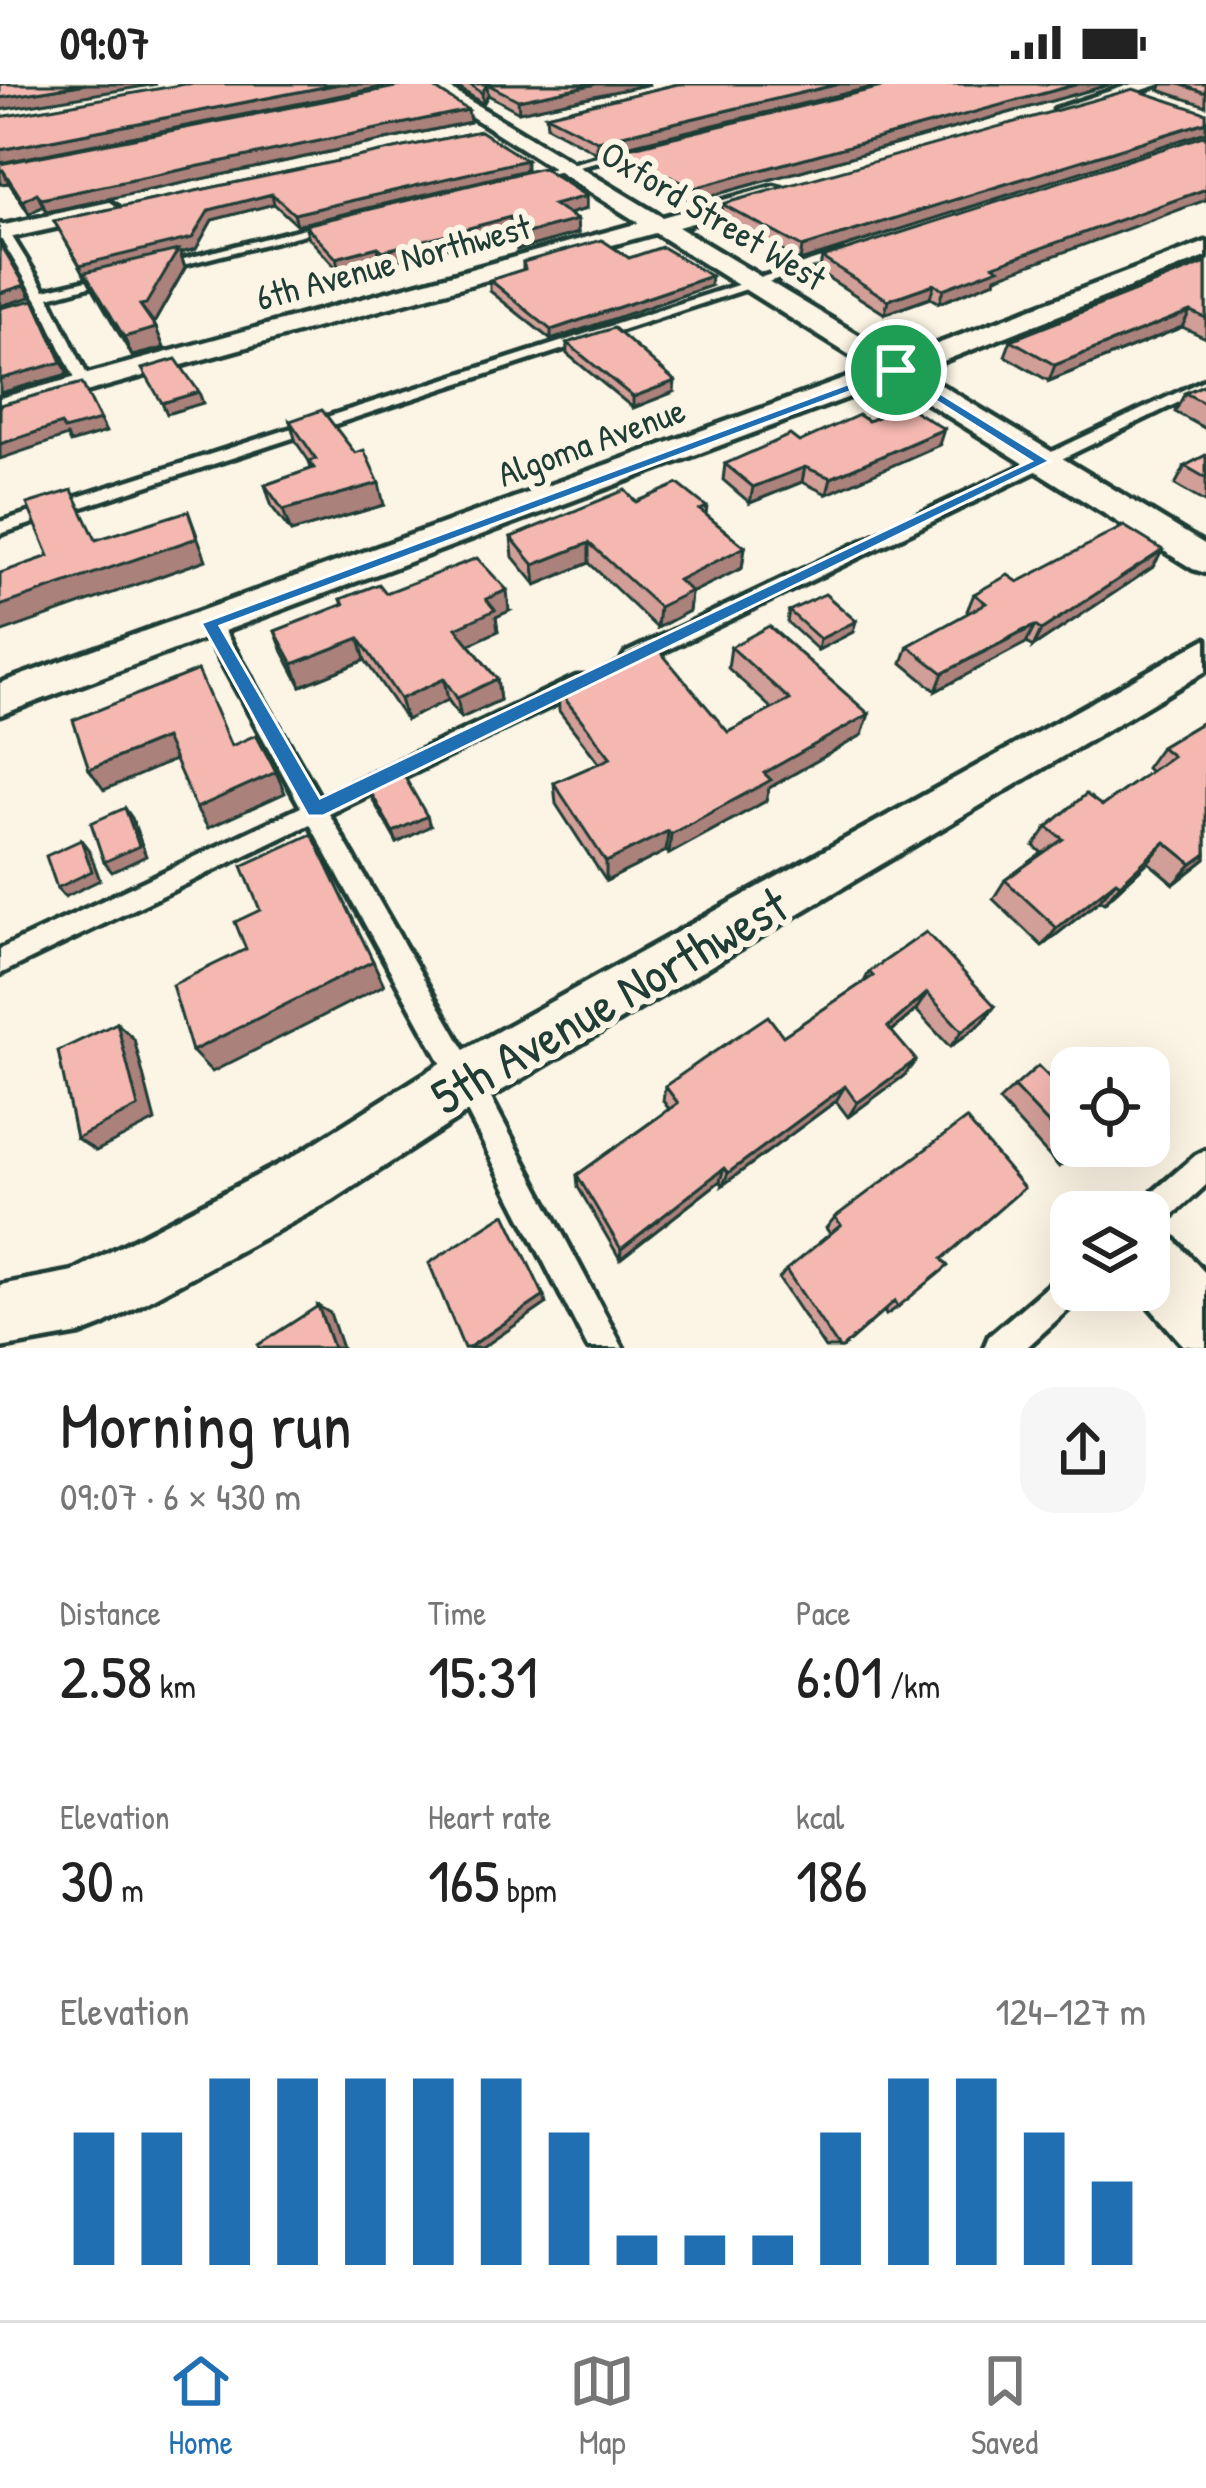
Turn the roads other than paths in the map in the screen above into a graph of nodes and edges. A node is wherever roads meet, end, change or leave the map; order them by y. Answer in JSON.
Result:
{"nodes":[{"id":1,"x":428,"y":86,"type":"edge"},
{"id":2,"x":1140,"y":90,"type":"edge"},
{"id":3,"x":1040,"y":116,"type":"edge"},
{"id":4,"x":658,"y":145,"type":"edge"},
{"id":5,"x":565,"y":167,"type":"junction"},
{"id":6,"x":496,"y":184,"type":"edge"},
{"id":7,"x":794,"y":187,"type":"edge"},
{"id":8,"x":139,"y":203,"type":"edge"},
{"id":9,"x":337,"y":223,"type":"edge"},
{"id":10,"x":659,"y":226,"type":"junction"},
{"id":11,"x":1,"y":230,"type":"edge"},
{"id":12,"x":871,"y":246,"type":"edge"},
{"id":13,"x":1206,"y":249,"type":"edge"},
{"id":14,"x":155,"y":268,"type":"edge"},
{"id":15,"x":133,"y":273,"type":"edge"},
{"id":16,"x":759,"y":283,"type":"junction"},
{"id":17,"x":44,"y":299,"type":"junction"},
{"id":18,"x":23,"y":308,"type":"edge"},
{"id":19,"x":896,"y":370,"type":"junction"},
{"id":20,"x":84,"y":383,"type":"junction"},
{"id":21,"x":1206,"y":383,"type":"edge"},
{"id":22,"x":0,"y":407,"type":"edge"},
{"id":23,"x":1042,"y":461,"type":"junction"},
{"id":24,"x":0,"y":528,"type":"edge"},
{"id":25,"x":1206,"y":561,"type":"edge"},
{"id":26,"x":210,"y":623,"type":"junction"},
{"id":27,"x":1206,"y":653,"type":"edge"},
{"id":28,"x":615,"y":666,"type":"edge"},
{"id":29,"x":594,"y":676,"type":"edge"},
{"id":30,"x":0,"y":699,"type":"edge"},
{"id":31,"x":316,"y":810,"type":"junction"},
{"id":32,"x":0,"y":962,"type":"edge"},
{"id":33,"x":466,"y":1080,"type":"junction"},
{"id":34,"x":1206,"y":1165,"type":"edge"},
{"id":35,"x":1170,"y":1197,"type":"edge"},
{"id":36,"x":1170,"y":1282,"type":"edge"},
{"id":37,"x":1050,"y":1305,"type":"edge"},
{"id":38,"x":0,"y":1318,"type":"edge"},
{"id":39,"x":1206,"y":1322,"type":"edge"},
{"id":40,"x":606,"y":1348,"type":"edge"},
{"id":41,"x":1001,"y":1348,"type":"edge"}],
"edges":[{"from":1,"to":5,"type":"street","name":"Oxford Street West"},
{"from":2,"to":3,"type":"street"},
{"from":4,"to":5,"type":"lane"},
{"from":5,"to":6,"type":"lane"},
{"from":5,"to":10,"type":"street","name":"Oxford Street West"},
{"from":7,"to":10,"type":"street","name":"6th Avenue Northwest"},
{"from":8,"to":11,"type":"street"},
{"from":9,"to":14,"type":"lane"},
{"from":10,"to":16,"type":"street","name":"Oxford Street West"},
{"from":10,"to":20,"type":"street","name":"6th Avenue Northwest"},
{"from":11,"to":17,"type":"lane"},
{"from":12,"to":16,"type":"lane"},
{"from":13,"to":19,"type":"street","name":"Algoma Avenue"},
{"from":15,"to":17,"type":"lane"},
{"from":16,"to":19,"type":"street","name":"Oxford Street West"},
{"from":16,"to":24,"type":"lane"},
{"from":17,"to":18,"type":"lane"},
{"from":17,"to":20,"type":"lane"},
{"from":19,"to":23,"type":"street","name":"Oxford Street West"},
{"from":19,"to":26,"type":"street","name":"Algoma Avenue"},
{"from":20,"to":22,"type":"street","name":"6th Avenue Northwest"},
{"from":21,"to":23,"type":"lane"},
{"from":23,"to":25,"type":"street","name":"Oxford Street West"},
{"from":23,"to":28,"type":"lane"},
{"from":26,"to":30,"type":"street","name":"Algoma Avenue"},
{"from":26,"to":31,"type":"lane"},
{"from":27,"to":33,"type":"street","name":"5th Avenue Northwest"},
{"from":29,"to":31,"type":"lane"},
{"from":31,"to":32,"type":"lane"},
{"from":31,"to":33,"type":"lane"},
{"from":33,"to":38,"type":"street","name":"5th Avenue Northwest"},
{"from":33,"to":40,"type":"lane"},
{"from":34,"to":35,"type":"lane"},
{"from":36,"to":39,"type":"street"},
{"from":37,"to":41,"type":"lane"}]}
